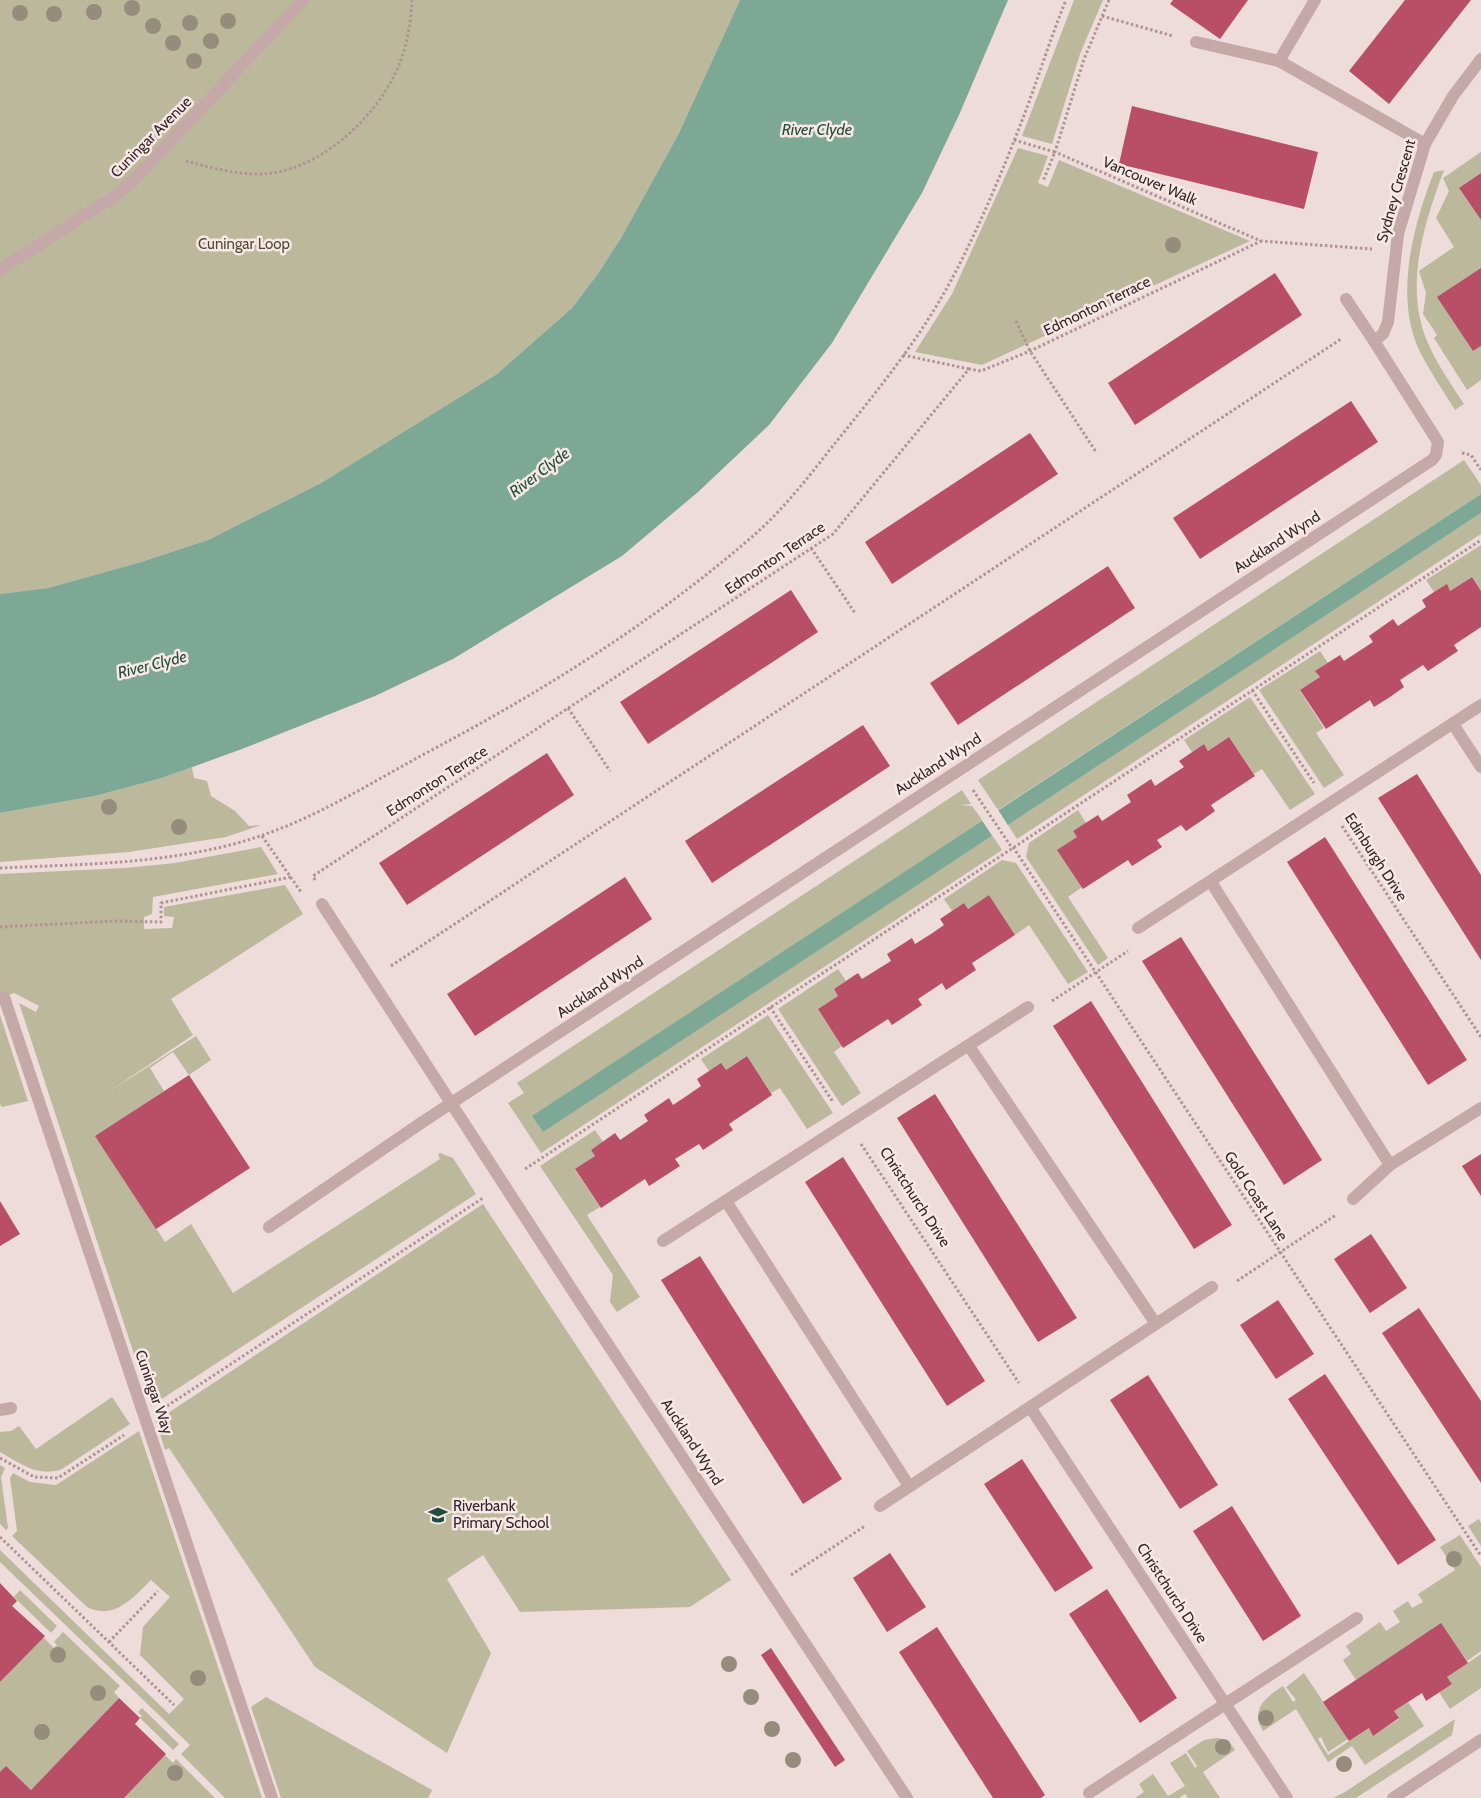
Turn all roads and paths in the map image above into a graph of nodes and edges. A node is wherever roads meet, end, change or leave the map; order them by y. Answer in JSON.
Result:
{"nodes":[{"id":1,"x":303,"y":0,"type":"edge"},
{"id":2,"x":412,"y":0,"type":"edge"},
{"id":3,"x":1066,"y":0,"type":"edge"},
{"id":4,"x":1109,"y":0,"type":"edge"},
{"id":5,"x":1315,"y":0,"type":"edge"},
{"id":6,"x":1102,"y":16,"type":"junction"},
{"id":7,"x":1196,"y":42,"type":"joint"},
{"id":8,"x":1481,"y":59,"type":"edge"},
{"id":9,"x":1279,"y":61,"type":"junction"},
{"id":10,"x":1014,"y":140,"type":"junction"},
{"id":11,"x":1425,"y":144,"type":"junction"},
{"id":12,"x":167,"y":148,"type":"junction"},
{"id":13,"x":1055,"y":152,"type":"junction"},
{"id":14,"x":1043,"y":182,"type":"dead end"},
{"id":15,"x":1261,"y":241,"type":"junction"},
{"id":16,"x":1395,"y":251,"type":"junction"},
{"id":17,"x":0,"y":270,"type":"edge"},
{"id":18,"x":1346,"y":299,"type":"dead end"},
{"id":19,"x":1016,"y":321,"type":"dead end"},
{"id":20,"x":1363,"y":324,"type":"junction"},
{"id":21,"x":1374,"y":341,"type":"junction"},
{"id":22,"x":1030,"y":351,"type":"junction"},
{"id":23,"x":903,"y":355,"type":"junction"},
{"id":24,"x":969,"y":369,"type":"junction"},
{"id":25,"x":1096,"y":452,"type":"dead end"},
{"id":26,"x":1471,"y":455,"type":"dead end"},
{"id":27,"x":1481,"y":470,"type":"edge"},
{"id":28,"x":1481,"y":540,"type":"edge"},
{"id":29,"x":811,"y":548,"type":"junction"},
{"id":30,"x":855,"y":613,"type":"dead end"},
{"id":31,"x":1252,"y":690,"type":"junction"},
{"id":32,"x":1481,"y":705,"type":"edge"},
{"id":33,"x":568,"y":708,"type":"junction"},
{"id":34,"x":1453,"y":724,"type":"junction"},
{"id":35,"x":1481,"y":767,"type":"edge"},
{"id":36,"x":960,"y":770,"type":"junction"},
{"id":37,"x":610,"y":771,"type":"dead end"},
{"id":38,"x":1328,"y":805,"type":"junction"},
{"id":39,"x":262,"y":836,"type":"junction"},
{"id":40,"x":1013,"y":848,"type":"junction"},
{"id":41,"x":0,"y":868,"type":"edge"},
{"id":42,"x":290,"y":877,"type":"junction"},
{"id":43,"x":1211,"y":882,"type":"junction"},
{"id":44,"x":299,"y":890,"type":"dead end"},
{"id":45,"x":322,"y":904,"type":"joint"},
{"id":46,"x":0,"y":927,"type":"edge"},
{"id":47,"x":1138,"y":928,"type":"joint"},
{"id":48,"x":1096,"y":972,"type":"junction"},
{"id":49,"x":372,"y":979,"type":"junction"},
{"id":50,"x":4,"y":997,"type":"dead end"},
{"id":51,"x":770,"y":1007,"type":"junction"},
{"id":52,"x":1028,"y":1007,"type":"joint"},
{"id":53,"x":1481,"y":1037,"type":"edge"},
{"id":54,"x":969,"y":1046,"type":"junction"},
{"id":55,"x":451,"y":1103,"type":"junction"},
{"id":56,"x":1481,"y":1108,"type":"edge"},
{"id":57,"x":847,"y":1124,"type":"junction"},
{"id":58,"x":1390,"y":1165,"type":"junction"},
{"id":59,"x":503,"y":1184,"type":"junction"},
{"id":60,"x":1353,"y":1199,"type":"joint"},
{"id":61,"x":726,"y":1201,"type":"junction"},
{"id":62,"x":269,"y":1227,"type":"dead end"},
{"id":63,"x":663,"y":1241,"type":"dead end"},
{"id":64,"x":1280,"y":1252,"type":"junction"},
{"id":65,"x":1212,"y":1286,"type":"joint"},
{"id":66,"x":1156,"y":1324,"type":"junction"},
{"id":67,"x":1032,"y":1406,"type":"junction"},
{"id":68,"x":146,"y":1420,"type":"junction"},
{"id":69,"x":0,"y":1458,"type":"edge"},
{"id":70,"x":909,"y":1486,"type":"junction"},
{"id":71,"x":880,"y":1506,"type":"joint"},
{"id":72,"x":0,"y":1536,"type":"edge"},
{"id":73,"x":1481,"y":1556,"type":"edge"},
{"id":74,"x":769,"y":1589,"type":"junction"},
{"id":75,"x":158,"y":1591,"type":"dead end"},
{"id":76,"x":1357,"y":1618,"type":"dead end"},
{"id":77,"x":109,"y":1642,"type":"junction"},
{"id":78,"x":1225,"y":1704,"type":"junction"},
{"id":79,"x":174,"y":1705,"type":"dead end"},
{"id":80,"x":1481,"y":1740,"type":"edge"},
{"id":81,"x":1089,"y":1793,"type":"dead end"},
{"id":82,"x":272,"y":1798,"type":"edge"},
{"id":83,"x":907,"y":1798,"type":"edge"},
{"id":84,"x":1287,"y":1798,"type":"edge"},
{"id":85,"x":1393,"y":1798,"type":"edge"}],
"edges":[{"from":1,"to":12,"type":"street","name":"Cuningar Avenue"},
{"from":2,"to":12,"type":"path"},
{"from":3,"to":10,"type":"path"},
{"from":4,"to":6,"type":"path"},
{"from":5,"to":9,"type":"street"},
{"from":6,"to":7,"type":"path"},
{"from":6,"to":13,"type":"path"},
{"from":7,"to":9,"type":"street"},
{"from":8,"to":11,"type":"street","name":"Sydney Crescent"},
{"from":9,"to":11,"type":"street"},
{"from":10,"to":13,"type":"path","name":"Vancouver Walk"},
{"from":10,"to":23,"type":"path"},
{"from":11,"to":16,"type":"street","name":"Sydney Crescent"},
{"from":12,"to":17,"type":"street","name":"Cuningar Avenue"},
{"from":13,"to":14,"type":"path"},
{"from":13,"to":15,"type":"path","name":"Vancouver Walk"},
{"from":15,"to":16,"type":"path","name":"Vancouver Walk"},
{"from":15,"to":22,"type":"path","name":"Edmonton Terrace"},
{"from":16,"to":21,"type":"street","name":"Sydney Crescent"},
{"from":18,"to":20,"type":"street"},
{"from":19,"to":22,"type":"path"},
{"from":20,"to":21,"type":"street"},
{"from":20,"to":49,"type":"path"},
{"from":21,"to":36,"type":"street","name":"Auckland Wynd"},
{"from":22,"to":24,"type":"path","name":"Edmonton Terrace"},
{"from":22,"to":25,"type":"path"},
{"from":23,"to":24,"type":"path"},
{"from":23,"to":39,"type":"path"},
{"from":24,"to":29,"type":"path","name":"Edmonton Terrace"},
{"from":26,"to":27,"type":"path"},
{"from":28,"to":31,"type":"path"},
{"from":29,"to":30,"type":"path"},
{"from":29,"to":33,"type":"path","name":"Edmonton Terrace"},
{"from":31,"to":38,"type":"path","name":"Edinburgh Drive"},
{"from":31,"to":40,"type":"path"},
{"from":32,"to":34,"type":"street"},
{"from":33,"to":37,"type":"path"},
{"from":33,"to":45,"type":"path","name":"Edmonton Terrace"},
{"from":34,"to":35,"type":"street"},
{"from":34,"to":38,"type":"street"},
{"from":36,"to":40,"type":"path","name":"Gold Coast Lane"},
{"from":36,"to":55,"type":"street","name":"Auckland Wynd"},
{"from":38,"to":43,"type":"street"},
{"from":38,"to":53,"type":"path","name":"Edinburgh Drive"},
{"from":39,"to":41,"type":"path"},
{"from":39,"to":42,"type":"path"},
{"from":40,"to":48,"type":"path","name":"Gold Coast Lane"},
{"from":40,"to":51,"type":"path"},
{"from":42,"to":44,"type":"path"},
{"from":42,"to":46,"type":"path"},
{"from":43,"to":47,"type":"street"},
{"from":43,"to":58,"type":"street"},
{"from":45,"to":49,"type":"street","name":"Auckland Wynd"},
{"from":47,"to":48,"type":"path"},
{"from":48,"to":52,"type":"path"},
{"from":48,"to":64,"type":"path","name":"Gold Coast Lane"},
{"from":49,"to":55,"type":"street","name":"Auckland Wynd"},
{"from":50,"to":68,"type":"street","name":"Cuningar Way"},
{"from":51,"to":57,"type":"path","name":"Christchurch Drive"},
{"from":51,"to":59,"type":"path"},
{"from":52,"to":54,"type":"street"},
{"from":54,"to":57,"type":"street"},
{"from":54,"to":66,"type":"street"},
{"from":55,"to":59,"type":"street","name":"Auckland Wynd"},
{"from":55,"to":62,"type":"street","name":"Auckland Wynd"},
{"from":56,"to":58,"type":"street"},
{"from":57,"to":61,"type":"street"},
{"from":57,"to":67,"type":"path","name":"Christchurch Drive"},
{"from":58,"to":60,"type":"street"},
{"from":59,"to":68,"type":"path"},
{"from":59,"to":74,"type":"street","name":"Auckland Wynd"},
{"from":60,"to":64,"type":"path"},
{"from":61,"to":63,"type":"street"},
{"from":61,"to":70,"type":"street"},
{"from":64,"to":65,"type":"path"},
{"from":64,"to":73,"type":"path","name":"Gold Coast Lane"},
{"from":65,"to":66,"type":"street"},
{"from":66,"to":67,"type":"street"},
{"from":67,"to":70,"type":"street"},
{"from":67,"to":78,"type":"street","name":"Christchurch Drive"},
{"from":68,"to":69,"type":"path"},
{"from":68,"to":82,"type":"street","name":"Cuningar Way"},
{"from":70,"to":71,"type":"street"},
{"from":71,"to":74,"type":"path"},
{"from":72,"to":77,"type":"path"},
{"from":74,"to":83,"type":"street","name":"Auckland Wynd"},
{"from":75,"to":77,"type":"path"},
{"from":76,"to":78,"type":"street"},
{"from":77,"to":79,"type":"path"},
{"from":78,"to":81,"type":"street"},
{"from":78,"to":84,"type":"street","name":"Christchurch Drive"},
{"from":80,"to":85,"type":"street"}]}
